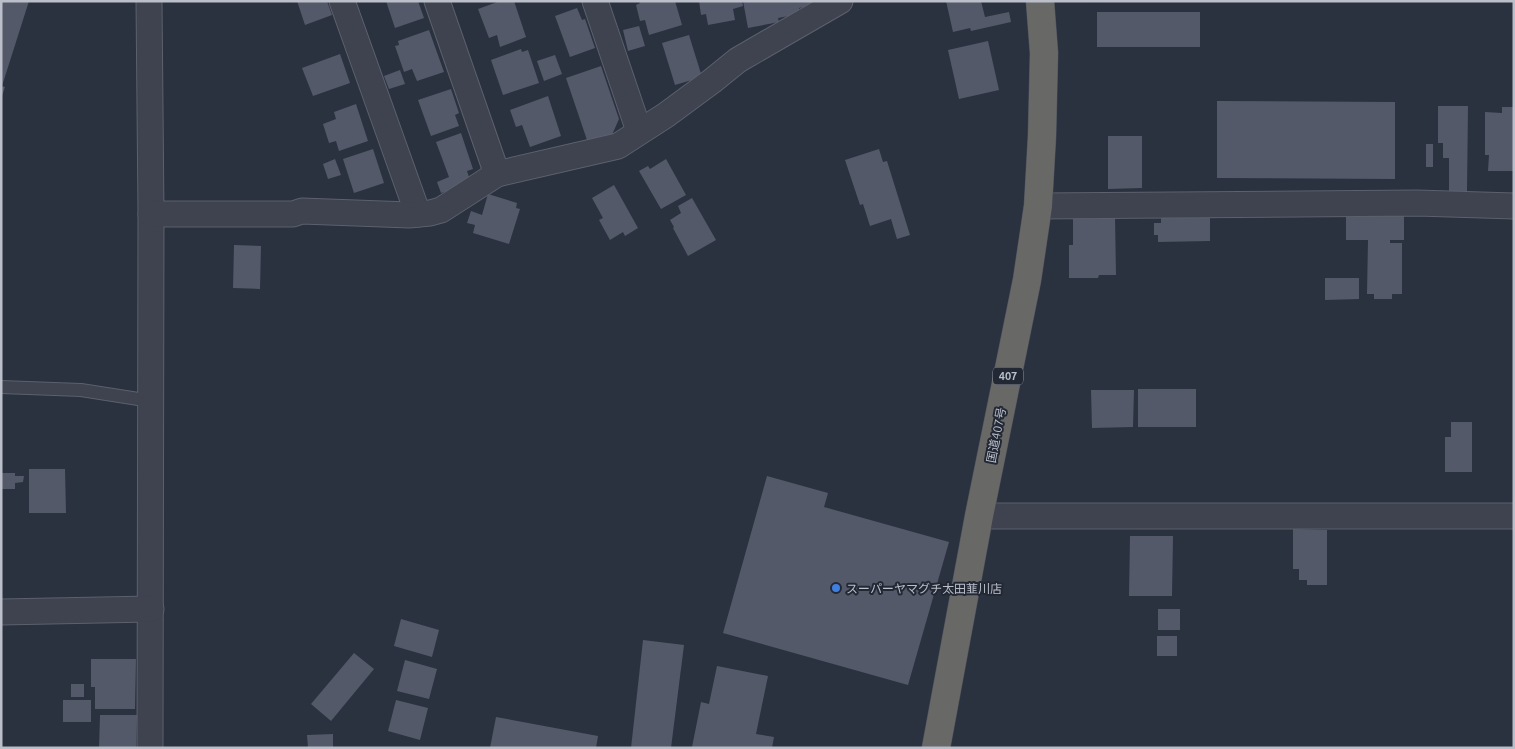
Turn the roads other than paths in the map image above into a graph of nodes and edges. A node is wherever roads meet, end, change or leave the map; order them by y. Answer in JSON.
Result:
{"nodes":[{"id":1,"x":149,"y":1,"type":"edge"},
{"id":2,"x":342,"y":1,"type":"edge"},
{"id":3,"x":438,"y":1,"type":"edge"},
{"id":4,"x":595,"y":1,"type":"edge"},
{"id":5,"x":840,"y":1,"type":"edge"},
{"id":6,"x":1040,"y":1,"type":"edge"},
{"id":7,"x":639,"y":131,"type":"junction"},
{"id":8,"x":497,"y":174,"type":"junction"},
{"id":9,"x":1038,"y":206,"type":"junction"},
{"id":10,"x":1514,"y":206,"type":"edge"},
{"id":11,"x":151,"y":214,"type":"junction"},
{"id":12,"x":418,"y":214,"type":"junction"},
{"id":13,"x":1,"y":387,"type":"edge"},
{"id":14,"x":150,"y":401,"type":"junction"},
{"id":15,"x":980,"y":516,"type":"junction"},
{"id":16,"x":1514,"y":516,"type":"edge"},
{"id":17,"x":151,"y":609,"type":"junction"},
{"id":18,"x":1,"y":612,"type":"edge"},
{"id":19,"x":150,"y":748,"type":"edge"},
{"id":20,"x":936,"y":748,"type":"edge"}],
"edges":[{"from":1,"to":11,"type":"street"},
{"from":2,"to":12,"type":"street"},
{"from":3,"to":8,"type":"street"},
{"from":4,"to":7,"type":"street"},
{"from":5,"to":7,"type":"street"},
{"from":6,"to":9,"type":"highway","name":"国道407号","number":"407"},
{"from":7,"to":8,"type":"street"},
{"from":8,"to":12,"type":"street"},
{"from":9,"to":10,"type":"street"},
{"from":9,"to":15,"type":"highway","name":"国道407号","number":"407"},
{"from":11,"to":12,"type":"street"},
{"from":11,"to":14,"type":"street"},
{"from":13,"to":14,"type":"lane"},
{"from":14,"to":17,"type":"street"},
{"from":15,"to":16,"type":"street"},
{"from":15,"to":20,"type":"highway","name":"国道407号","number":"407"},
{"from":17,"to":18,"type":"street"},
{"from":17,"to":19,"type":"street"}]}
